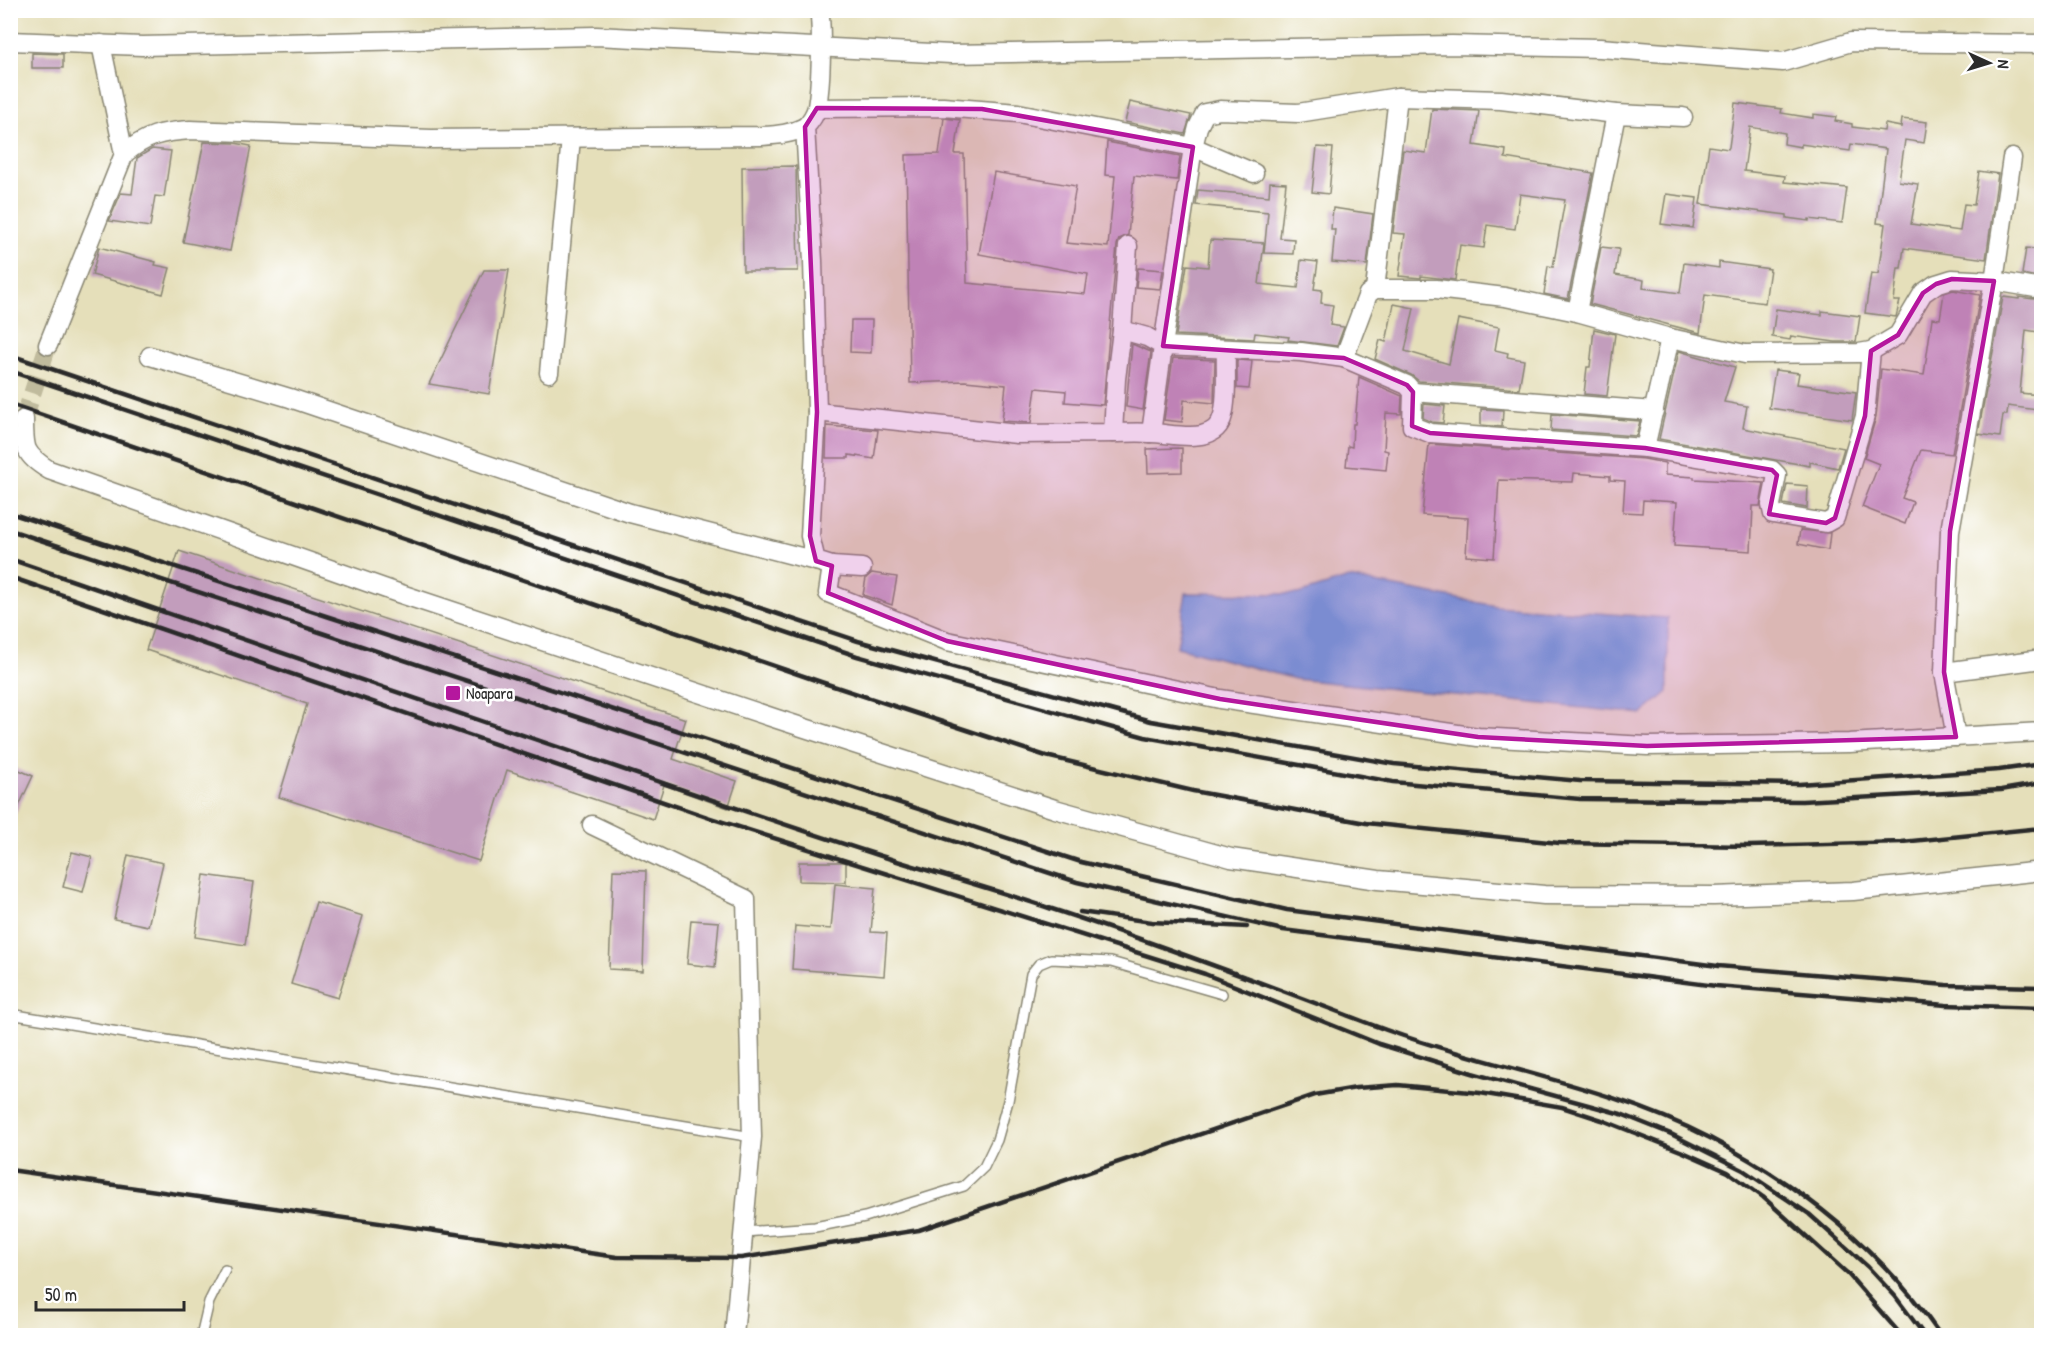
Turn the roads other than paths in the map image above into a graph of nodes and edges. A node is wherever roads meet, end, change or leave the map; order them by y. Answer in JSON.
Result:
{"nodes":[{"id":1,"x":820,"y":16,"type":"dead end"},
{"id":2,"x":10,"y":40,"type":"edge"},
{"id":3,"x":100,"y":44,"type":"junction"},
{"id":4,"x":2042,"y":44,"type":"edge"},
{"id":5,"x":821,"y":47,"type":"junction"},
{"id":6,"x":1398,"y":97,"type":"junction"},
{"id":7,"x":817,"y":108,"type":"junction"},
{"id":8,"x":1616,"y":114,"type":"junction"},
{"id":9,"x":1683,"y":117,"type":"dead end"},
{"id":10,"x":805,"y":127,"type":"junction"},
{"id":11,"x":571,"y":138,"type":"junction"},
{"id":12,"x":1193,"y":147,"type":"junction"},
{"id":13,"x":124,"y":154,"type":"junction"},
{"id":14,"x":2012,"y":158,"type":"dead end"},
{"id":15,"x":1254,"y":173,"type":"dead end"},
{"id":16,"x":1128,"y":246,"type":"dead end"},
{"id":17,"x":1994,"y":281,"type":"junction"},
{"id":18,"x":2042,"y":289,"type":"edge"},
{"id":19,"x":1375,"y":290,"type":"junction"},
{"id":20,"x":1577,"y":312,"type":"junction"},
{"id":21,"x":1122,"y":330,"type":"junction"},
{"id":22,"x":1670,"y":338,"type":"junction"},
{"id":23,"x":48,"y":345,"type":"tunnel mouth"},
{"id":24,"x":1163,"y":346,"type":"junction"},
{"id":25,"x":1226,"y":350,"type":"junction"},
{"id":26,"x":1871,"y":351,"type":"junction"},
{"id":27,"x":150,"y":356,"type":"dead end"},
{"id":28,"x":1344,"y":358,"type":"junction"},
{"id":29,"x":549,"y":373,"type":"dead end"},
{"id":30,"x":1413,"y":392,"type":"junction"},
{"id":31,"x":1654,"y":411,"type":"junction"},
{"id":32,"x":817,"y":412,"type":"junction"},
{"id":33,"x":24,"y":419,"type":"tunnel mouth"},
{"id":34,"x":1151,"y":432,"type":"junction"},
{"id":35,"x":1113,"y":433,"type":"junction"},
{"id":36,"x":1645,"y":448,"type":"junction"},
{"id":37,"x":824,"y":563,"type":"junction"},
{"id":38,"x":862,"y":568,"type":"dead end"},
{"id":39,"x":2042,"y":659,"type":"edge"},
{"id":40,"x":1944,"y":672,"type":"junction"},
{"id":41,"x":2042,"y":732,"type":"edge"},
{"id":42,"x":1956,"y":737,"type":"junction"},
{"id":43,"x":592,"y":825,"type":"dead end"},
{"id":44,"x":2042,"y":871,"type":"edge"},
{"id":45,"x":1222,"y":994,"type":"dead end"},
{"id":46,"x":10,"y":1014,"type":"edge"},
{"id":47,"x":753,"y":1137,"type":"junction"},
{"id":48,"x":744,"y":1232,"type":"junction"},
{"id":49,"x":225,"y":1270,"type":"dead end"},
{"id":50,"x":201,"y":1335,"type":"edge"},
{"id":51,"x":734,"y":1335,"type":"edge"}],
"edges":[{"from":1,"to":5,"type":"street"},
{"from":2,"to":3,"type":"street"},
{"from":3,"to":5,"type":"street"},
{"from":3,"to":13,"type":"street"},
{"from":4,"to":5,"type":"street"},
{"from":5,"to":7,"type":"street"},
{"from":6,"to":8,"type":"street"},
{"from":6,"to":12,"type":"street"},
{"from":6,"to":19,"type":"street"},
{"from":7,"to":10,"type":"street"},
{"from":7,"to":12,"type":"street"},
{"from":8,"to":9,"type":"street"},
{"from":8,"to":20,"type":"street"},
{"from":10,"to":11,"type":"street"},
{"from":10,"to":32,"type":"street"},
{"from":11,"to":13,"type":"street"},
{"from":11,"to":29,"type":"street"},
{"from":12,"to":15,"type":"street"},
{"from":12,"to":24,"type":"street"},
{"from":13,"to":23,"type":"street"},
{"from":14,"to":17,"type":"street"},
{"from":16,"to":21,"type":"street"},
{"from":17,"to":18,"type":"street"},
{"from":17,"to":26,"type":"street"},
{"from":17,"to":40,"type":"street"},
{"from":19,"to":20,"type":"street"},
{"from":19,"to":28,"type":"street"},
{"from":20,"to":22,"type":"street"},
{"from":21,"to":24,"type":"street"},
{"from":21,"to":35,"type":"street"},
{"from":22,"to":26,"type":"street"},
{"from":22,"to":31,"type":"street"},
{"from":24,"to":25,"type":"street"},
{"from":24,"to":34,"type":"street"},
{"from":25,"to":28,"type":"street"},
{"from":25,"to":34,"type":"street"},
{"from":26,"to":36,"type":"street"},
{"from":27,"to":37,"type":"street"},
{"from":28,"to":30,"type":"street"},
{"from":30,"to":31,"type":"street"},
{"from":30,"to":36,"type":"street"},
{"from":31,"to":36,"type":"street"},
{"from":32,"to":35,"type":"street"},
{"from":32,"to":37,"type":"street"},
{"from":33,"to":44,"type":"street"},
{"from":34,"to":35,"type":"street"},
{"from":37,"to":38,"type":"street"},
{"from":37,"to":42,"type":"street"},
{"from":39,"to":40,"type":"street"},
{"from":40,"to":42,"type":"street"},
{"from":41,"to":42,"type":"street"},
{"from":43,"to":47,"type":"street"},
{"from":45,"to":48,"type":"lane"},
{"from":46,"to":47,"type":"lane"},
{"from":47,"to":48,"type":"street"},
{"from":48,"to":51,"type":"street"},
{"from":49,"to":50,"type":"lane"}]}
